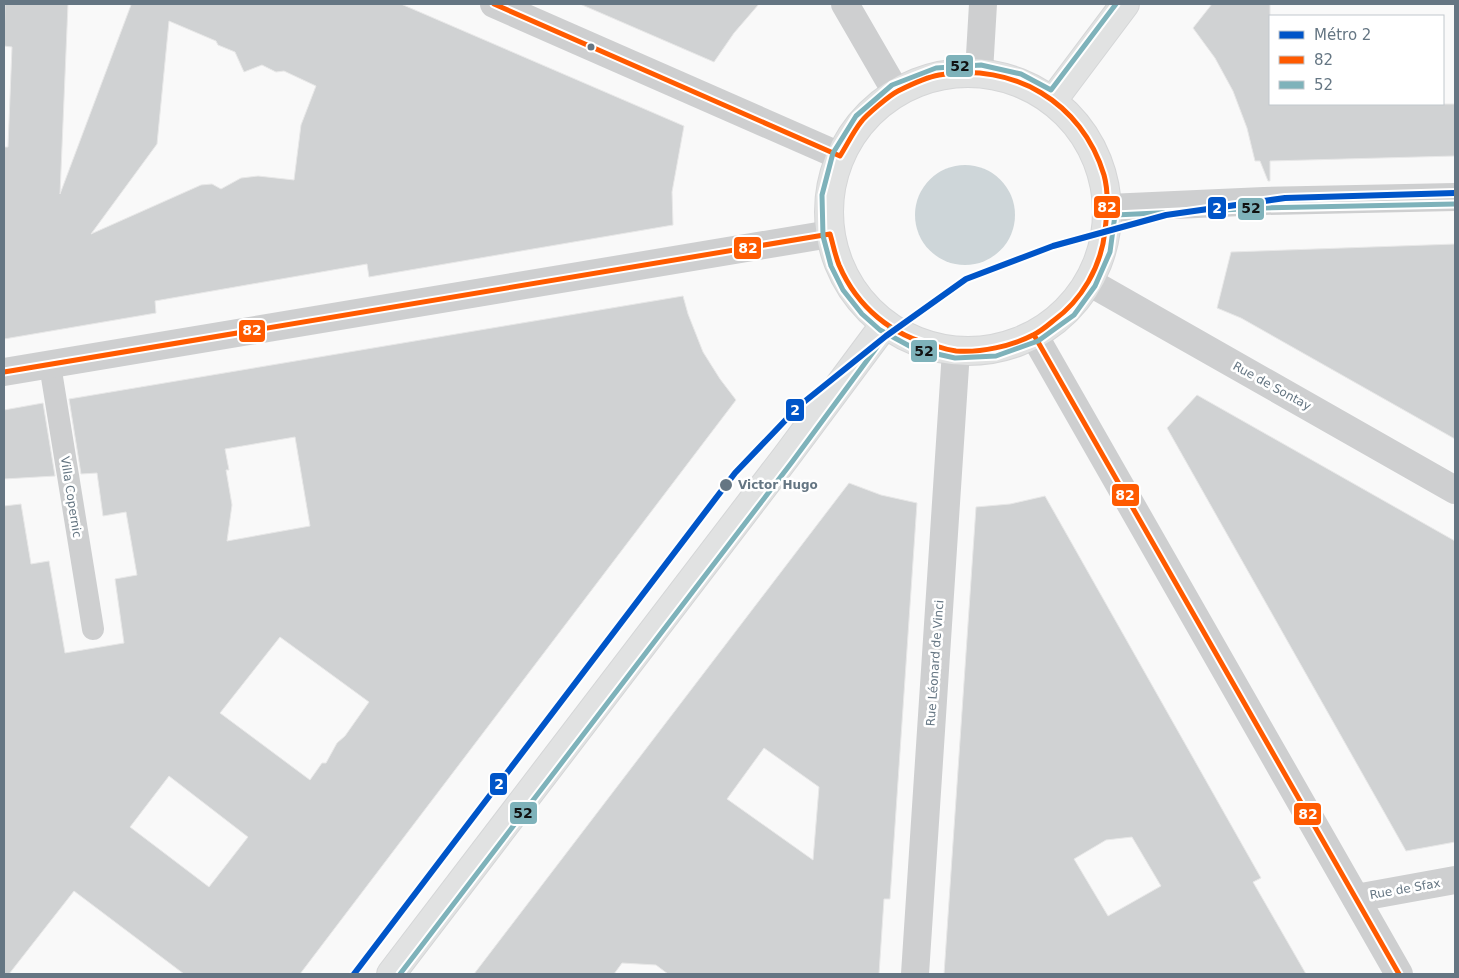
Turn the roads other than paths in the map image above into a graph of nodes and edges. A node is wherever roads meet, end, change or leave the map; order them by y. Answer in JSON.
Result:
{"nodes":[{"id":1,"x":494,"y":4,"type":"edge"},
{"id":2,"x":845,"y":4,"type":"edge"},
{"id":3,"x":983,"y":4,"type":"edge"},
{"id":4,"x":1125,"y":4,"type":"edge"},
{"id":5,"x":979,"y":72,"type":"junction"},
{"id":6,"x":896,"y":92,"type":"junction"},
{"id":7,"x":1053,"y":100,"type":"junction"},
{"id":8,"x":840,"y":156,"type":"junction"},
{"id":9,"x":1455,"y":197,"type":"edge"},
{"id":10,"x":1108,"y":208,"type":"junction"},
{"id":11,"x":830,"y":234,"type":"junction"},
{"id":12,"x":1089,"y":282,"type":"junction"},
{"id":13,"x":885,"y":324,"type":"junction"},
{"id":14,"x":1034,"y":335,"type":"junction"},
{"id":15,"x":956,"y":351,"type":"junction"},
{"id":16,"x":50,"y":365,"type":"junction"},
{"id":17,"x":4,"y":372,"type":"edge"},
{"id":18,"x":1455,"y":490,"type":"edge"},
{"id":19,"x":93,"y":629,"type":"dead end"},
{"id":20,"x":1455,"y":880,"type":"edge"},
{"id":21,"x":1356,"y":898,"type":"junction"},
{"id":22,"x":391,"y":974,"type":"edge"},
{"id":23,"x":915,"y":974,"type":"edge"},
{"id":24,"x":1399,"y":974,"type":"edge"}],
"edges":[{"from":1,"to":8,"type":"street"},
{"from":2,"to":6,"type":"street"},
{"from":3,"to":5,"type":"street"},
{"from":4,"to":7,"type":"main road"},
{"from":5,"to":6,"type":"main road"},
{"from":5,"to":7,"type":"main road"},
{"from":6,"to":8,"type":"main road"},
{"from":7,"to":10,"type":"main road"},
{"from":8,"to":11,"type":"main road"},
{"from":9,"to":10,"type":"street"},
{"from":10,"to":12,"type":"main road"},
{"from":11,"to":13,"type":"main road"},
{"from":11,"to":16,"type":"street"},
{"from":12,"to":14,"type":"main road"},
{"from":12,"to":18,"type":"street","name":"Rue de Sontay"},
{"from":13,"to":15,"type":"main road"},
{"from":13,"to":22,"type":"main road"},
{"from":14,"to":15,"type":"main road"},
{"from":14,"to":21,"type":"street"},
{"from":15,"to":23,"type":"street","name":"Rue Léonard de Vinci"},
{"from":16,"to":17,"type":"street"},
{"from":16,"to":19,"type":"lane","name":"Villa Copernic"},
{"from":20,"to":21,"type":"street","name":"Rue de Sfax"},
{"from":21,"to":24,"type":"street"}]}
